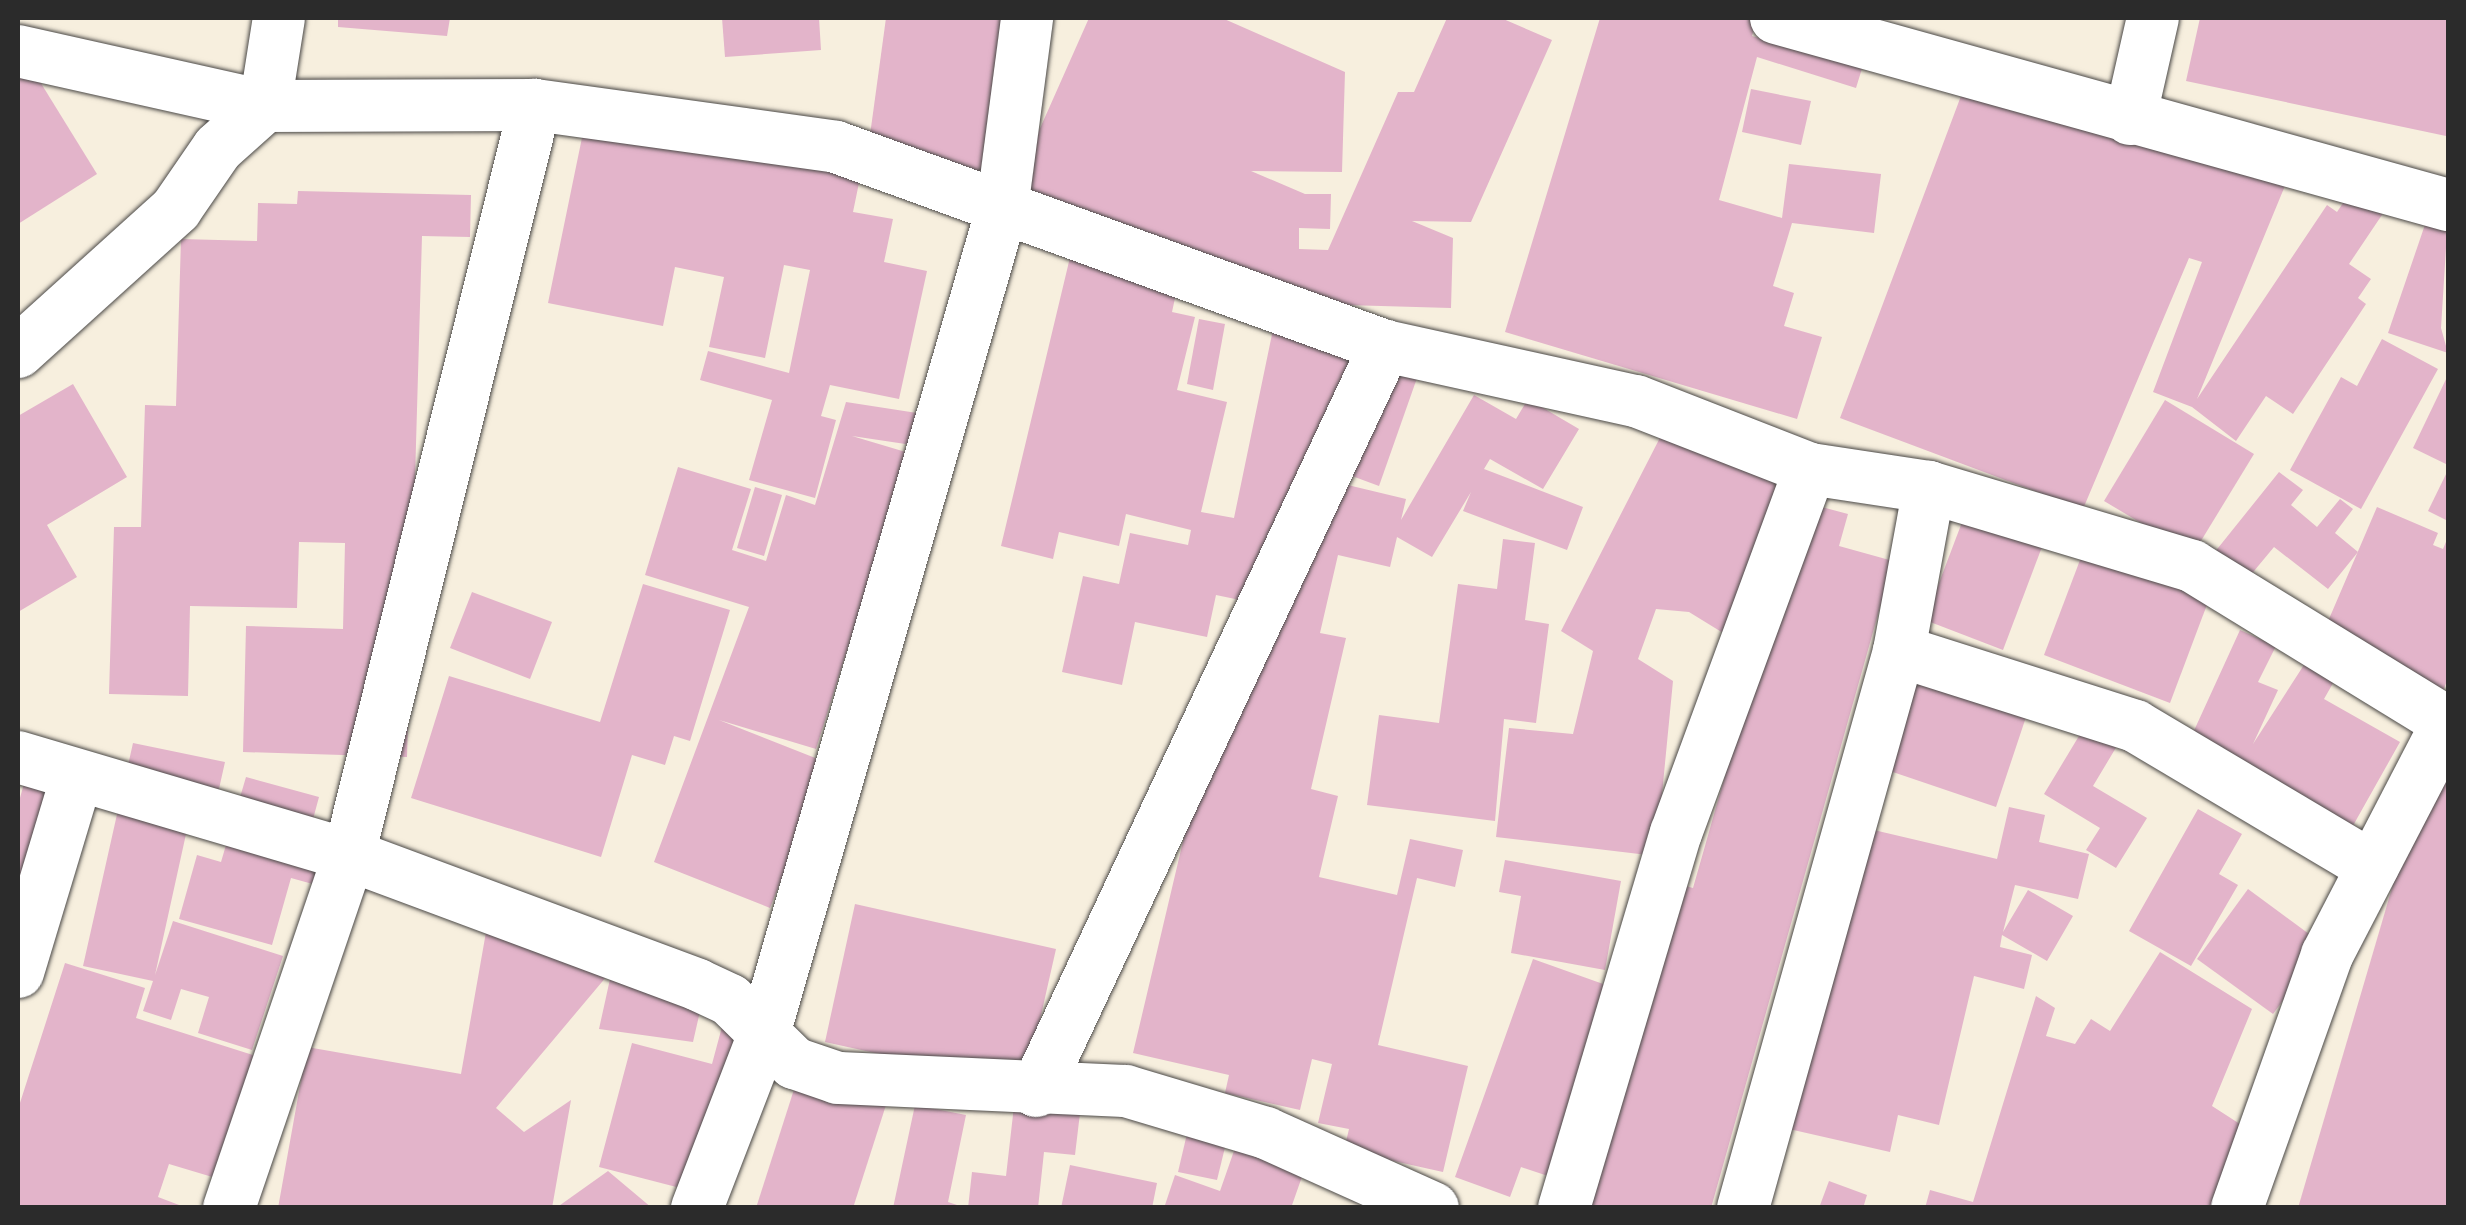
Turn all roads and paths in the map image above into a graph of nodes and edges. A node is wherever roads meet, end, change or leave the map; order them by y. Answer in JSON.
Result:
{"nodes":[{"id":1,"x":279,"y":18,"type":"edge"},
{"id":2,"x":1026,"y":18,"type":"edge"},
{"id":3,"x":1776,"y":18,"type":"edge"},
{"id":4,"x":2153,"y":18,"type":"edge"},
{"id":5,"x":18,"y":51,"type":"edge"},
{"id":6,"x":535,"y":105,"type":"junction"},
{"id":7,"x":265,"y":106,"type":"junction"},
{"id":8,"x":2130,"y":119,"type":"junction"},
{"id":9,"x":2446,"y":196,"type":"edge"},
{"id":10,"x":1002,"y":209,"type":"junction"},
{"id":11,"x":1385,"y":346,"type":"junction"},
{"id":12,"x":18,"y":352,"type":"edge"},
{"id":13,"x":1810,"y":468,"type":"junction"},
{"id":14,"x":1929,"y":488,"type":"junction"},
{"id":15,"x":1898,"y":651,"type":"junction"},
{"id":16,"x":2448,"y":722,"type":"edge"},
{"id":17,"x":18,"y":756,"type":"edge"},
{"id":18,"x":76,"y":776,"type":"junction"},
{"id":19,"x":2431,"y":789,"type":"edge"},
{"id":20,"x":349,"y":855,"type":"junction"},
{"id":21,"x":2372,"y":867,"type":"junction"},
{"id":22,"x":18,"y":972,"type":"edge"},
{"id":23,"x":764,"y":1034,"type":"junction"},
{"id":24,"x":1036,"y":1091,"type":"junction"},
{"id":25,"x":229,"y":1208,"type":"edge"},
{"id":26,"x":697,"y":1208,"type":"edge"},
{"id":27,"x":1434,"y":1208,"type":"edge"},
{"id":28,"x":1564,"y":1208,"type":"edge"},
{"id":29,"x":1742,"y":1208,"type":"edge"},
{"id":30,"x":2237,"y":1208,"type":"edge"}],
"edges":[{"from":1,"to":7,"type":"street"},
{"from":2,"to":10,"type":"street"},
{"from":3,"to":8,"type":"street"},
{"from":4,"to":8,"type":"street"},
{"from":5,"to":7,"type":"street"},
{"from":6,"to":7,"type":"street"},
{"from":6,"to":10,"type":"street"},
{"from":6,"to":20,"type":"street"},
{"from":7,"to":12,"type":"street"},
{"from":8,"to":9,"type":"street"},
{"from":10,"to":11,"type":"street"},
{"from":10,"to":23,"type":"street"},
{"from":11,"to":13,"type":"street"},
{"from":11,"to":24,"type":"street"},
{"from":13,"to":14,"type":"street"},
{"from":13,"to":28,"type":"street"},
{"from":14,"to":15,"type":"street"},
{"from":14,"to":16,"type":"street"},
{"from":15,"to":21,"type":"street"},
{"from":15,"to":29,"type":"street"},
{"from":16,"to":19,"type":"street"},
{"from":17,"to":18,"type":"street"},
{"from":18,"to":20,"type":"street"},
{"from":18,"to":22,"type":"street"},
{"from":19,"to":21,"type":"street"},
{"from":20,"to":23,"type":"street"},
{"from":20,"to":25,"type":"street"},
{"from":21,"to":30,"type":"street"},
{"from":23,"to":24,"type":"street"},
{"from":23,"to":26,"type":"street"},
{"from":24,"to":27,"type":"street"}]}
